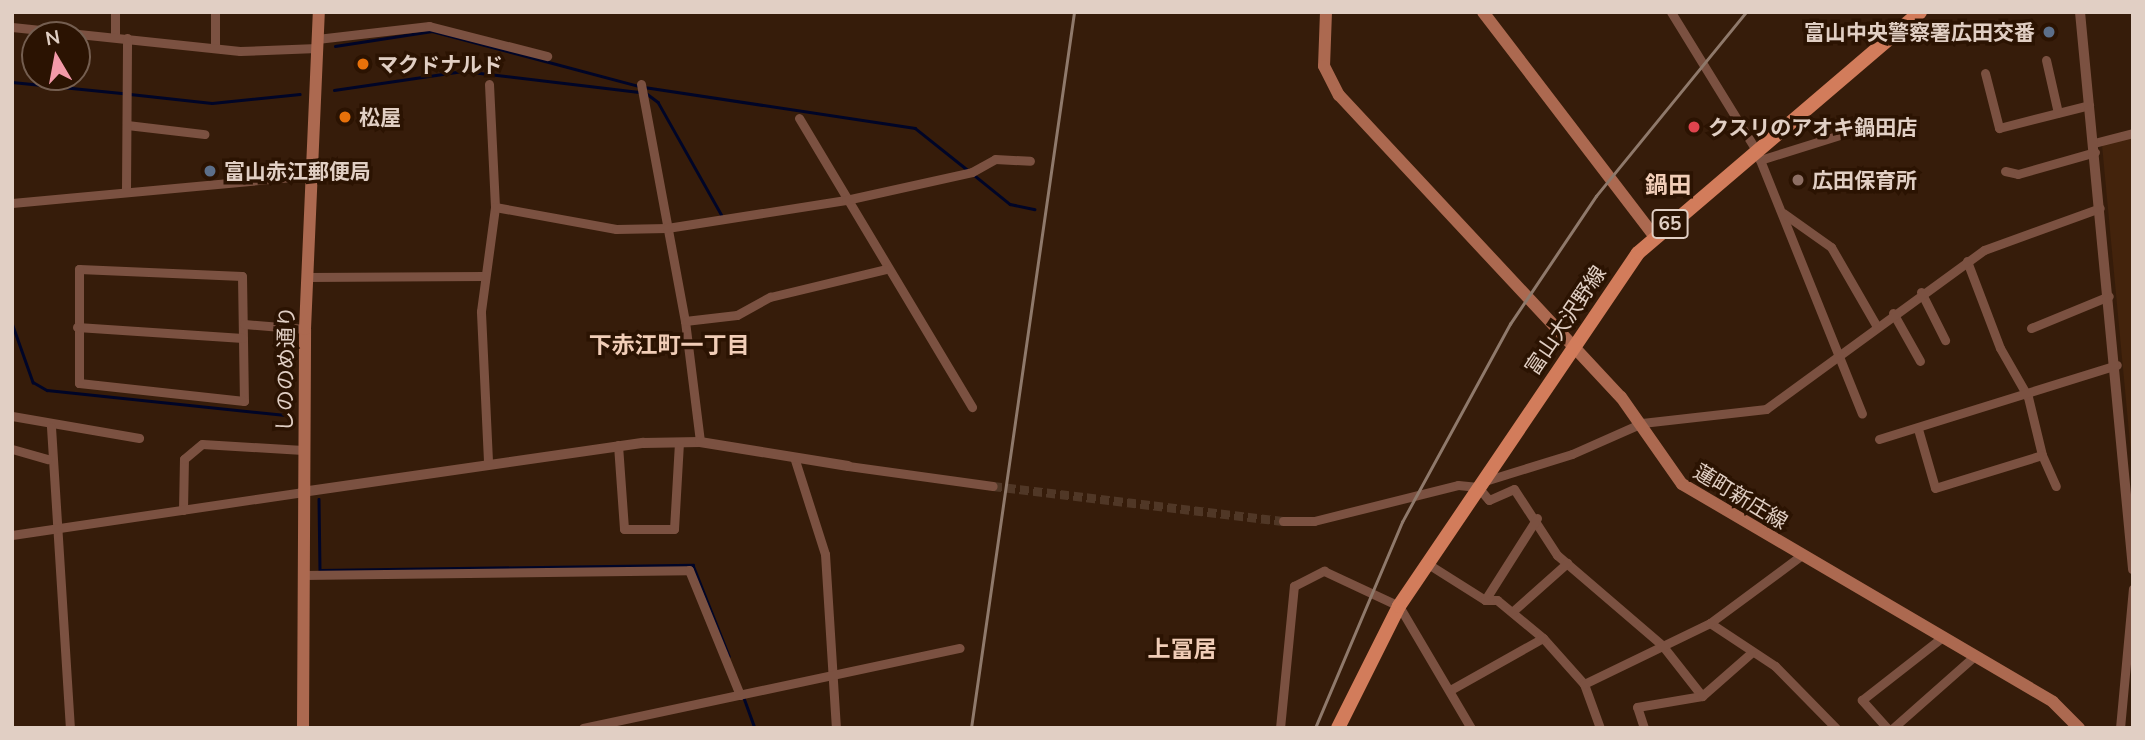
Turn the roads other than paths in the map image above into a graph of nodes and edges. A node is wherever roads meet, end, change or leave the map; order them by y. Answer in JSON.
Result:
{"nodes":[{"id":1,"x":115,"y":12,"type":"edge"},
{"id":2,"x":215,"y":12,"type":"edge"},
{"id":3,"x":319,"y":12,"type":"edge"},
{"id":4,"x":1326,"y":12,"type":"edge"},
{"id":5,"x":1483,"y":12,"type":"edge"},
{"id":6,"x":1671,"y":12,"type":"edge"},
{"id":7,"x":1920,"y":12,"type":"edge"},
{"id":8,"x":2080,"y":12,"type":"edge"},
{"id":9,"x":12,"y":27,"type":"edge"},
{"id":10,"x":115,"y":36,"type":"junction"},
{"id":11,"x":127,"y":37,"type":"junction"},
{"id":12,"x":317,"y":44,"type":"junction"},
{"id":13,"x":215,"y":48,"type":"junction"},
{"id":14,"x":547,"y":56,"type":"dead end"},
{"id":15,"x":2046,"y":60,"type":"dead end"},
{"id":16,"x":1985,"y":73,"type":"dead end"},
{"id":17,"x":489,"y":84,"type":"dead end"},
{"id":18,"x":640,"y":85,"type":"dead end"},
{"id":19,"x":2088,"y":105,"type":"junction"},
{"id":20,"x":2058,"y":113,"type":"junction"},
{"id":21,"x":799,"y":118,"type":"dead end"},
{"id":22,"x":127,"y":125,"type":"junction"},
{"id":23,"x":2133,"y":133,"type":"edge"},
{"id":24,"x":204,"y":134,"type":"dead end"},
{"id":25,"x":1843,"y":134,"type":"dead end"},
{"id":26,"x":2094,"y":147,"type":"junction"},
{"id":27,"x":1758,"y":155,"type":"junction"},
{"id":28,"x":1030,"y":161,"type":"dead end"},
{"id":29,"x":2005,"y":172,"type":"dead end"},
{"id":30,"x":312,"y":175,"type":"junction"},
{"id":31,"x":126,"y":190,"type":"junction"},
{"id":32,"x":846,"y":200,"type":"junction"},
{"id":33,"x":12,"y":202,"type":"edge"},
{"id":34,"x":495,"y":207,"type":"junction"},
{"id":35,"x":2100,"y":208,"type":"junction"},
{"id":36,"x":1780,"y":209,"type":"junction"},
{"id":37,"x":667,"y":228,"type":"junction"},
{"id":38,"x":1655,"y":237,"type":"junction"},
{"id":39,"x":1967,"y":261,"type":"junction"},
{"id":40,"x":886,"y":269,"type":"junction"},
{"id":41,"x":484,"y":276,"type":"junction"},
{"id":42,"x":307,"y":277,"type":"junction"},
{"id":43,"x":1921,"y":292,"type":"junction"},
{"id":44,"x":2109,"y":296,"type":"junction"},
{"id":45,"x":1893,"y":313,"type":"junction"},
{"id":46,"x":685,"y":321,"type":"junction"},
{"id":47,"x":244,"y":324,"type":"junction"},
{"id":48,"x":1876,"y":325,"type":"junction"},
{"id":49,"x":77,"y":327,"type":"junction"},
{"id":50,"x":2031,"y":328,"type":"dead end"},
{"id":51,"x":305,"y":329,"type":"junction"},
{"id":52,"x":243,"y":338,"type":"junction"},
{"id":53,"x":1945,"y":340,"type":"dead end"},
{"id":54,"x":1571,"y":346,"type":"junction"},
{"id":55,"x":1838,"y":352,"type":"junction"},
{"id":56,"x":1920,"y":360,"type":"dead end"},
{"id":57,"x":2117,"y":365,"type":"junction"},
{"id":58,"x":2028,"y":397,"type":"junction"},
{"id":59,"x":972,"y":407,"type":"dead end"},
{"id":60,"x":1862,"y":414,"type":"dead end"},
{"id":61,"x":12,"y":416,"type":"edge"},
{"id":62,"x":1642,"y":423,"type":"junction"},
{"id":63,"x":51,"y":427,"type":"junction"},
{"id":64,"x":1918,"y":429,"type":"junction"},
{"id":65,"x":139,"y":438,"type":"dead end"},
{"id":66,"x":1879,"y":439,"type":"dead end"},
{"id":67,"x":700,"y":442,"type":"junction"},
{"id":68,"x":679,"y":443,"type":"junction"},
{"id":69,"x":618,"y":445,"type":"junction"},
{"id":70,"x":12,"y":449,"type":"edge"},
{"id":71,"x":303,"y":450,"type":"junction"},
{"id":72,"x":2042,"y":455,"type":"junction"},
{"id":73,"x":794,"y":457,"type":"junction"},
{"id":74,"x":48,"y":459,"type":"junction"},
{"id":75,"x":488,"y":461,"type":"junction"},
{"id":76,"x":848,"y":466,"type":"joint"},
{"id":77,"x":993,"y":486,"type":"tunnel mouth"},
{"id":78,"x":2056,"y":486,"type":"dead end"},
{"id":79,"x":1478,"y":487,"type":"junction"},
{"id":80,"x":302,"y":492,"type":"junction"},
{"id":81,"x":183,"y":510,"type":"junction"},
{"id":82,"x":2130,"y":510,"type":"edge"},
{"id":83,"x":1537,"y":518,"type":"junction"},
{"id":84,"x":1283,"y":521,"type":"tunnel mouth"},
{"id":85,"x":53,"y":529,"type":"junction"},
{"id":86,"x":12,"y":535,"type":"edge"},
{"id":87,"x":1802,"y":555,"type":"junction"},
{"id":88,"x":1567,"y":563,"type":"junction"},
{"id":89,"x":1428,"y":564,"type":"junction"},
{"id":90,"x":2133,"y":568,"type":"edge"},
{"id":91,"x":303,"y":575,"type":"junction"},
{"id":92,"x":2133,"y":589,"type":"edge"},
{"id":93,"x":1485,"y":600,"type":"junction"},
{"id":94,"x":1399,"y":606,"type":"junction"},
{"id":95,"x":1512,"y":612,"type":"junction"},
{"id":96,"x":1710,"y":623,"type":"junction"},
{"id":97,"x":1543,"y":638,"type":"junction"},
{"id":98,"x":1940,"y":639,"type":"junction"},
{"id":99,"x":1662,"y":645,"type":"junction"},
{"id":100,"x":960,"y":648,"type":"dead end"},
{"id":101,"x":1751,"y":653,"type":"junction"},
{"id":102,"x":1972,"y":658,"type":"junction"},
{"id":103,"x":831,"y":675,"type":"junction"},
{"id":104,"x":1584,"y":684,"type":"junction"},
{"id":105,"x":1452,"y":689,"type":"junction"},
{"id":106,"x":740,"y":695,"type":"junction"},
{"id":107,"x":1702,"y":696,"type":"junction"},
{"id":108,"x":589,"y":727,"type":"edge"},
{"id":109,"x":70,"y":728,"type":"edge"},
{"id":110,"x":303,"y":728,"type":"edge"},
{"id":111,"x":836,"y":728,"type":"edge"},
{"id":112,"x":1280,"y":728,"type":"edge"},
{"id":113,"x":1338,"y":728,"type":"edge"},
{"id":114,"x":1471,"y":728,"type":"edge"},
{"id":115,"x":1600,"y":728,"type":"edge"},
{"id":116,"x":1644,"y":728,"type":"edge"},
{"id":117,"x":1836,"y":728,"type":"edge"},
{"id":118,"x":1887,"y":728,"type":"edge"},
{"id":119,"x":1893,"y":728,"type":"edge"},
{"id":120,"x":2079,"y":728,"type":"edge"},
{"id":121,"x":2120,"y":728,"type":"edge"}],
"edges":[{"from":1,"to":10,"type":"street"},
{"from":2,"to":13,"type":"street"},
{"from":3,"to":12,"type":"main road","name":"しののめ通り"},
{"from":4,"to":54,"type":"main road","name":"蓮町新庄線"},
{"from":5,"to":38,"type":"main road"},
{"from":6,"to":27,"type":"street"},
{"from":7,"to":27,"type":"main road","name":"富山大沢野線","number":"65"},
{"from":8,"to":19,"type":"street"},
{"from":9,"to":10,"type":"street"},
{"from":10,"to":11,"type":"street"},
{"from":11,"to":13,"type":"street"},
{"from":11,"to":22,"type":"street"},
{"from":12,"to":13,"type":"street"},
{"from":12,"to":14,"type":"street"},
{"from":12,"to":30,"type":"main road","name":"しののめ通り"},
{"from":15,"to":20,"type":"street"},
{"from":16,"to":20,"type":"street"},
{"from":17,"to":34,"type":"street"},
{"from":18,"to":37,"type":"street"},
{"from":19,"to":20,"type":"street"},
{"from":19,"to":26,"type":"street"},
{"from":21,"to":32,"type":"street"},
{"from":22,"to":24,"type":"street"},
{"from":22,"to":31,"type":"street"},
{"from":23,"to":26,"type":"street"},
{"from":25,"to":27,"type":"street"},
{"from":26,"to":29,"type":"street"},
{"from":26,"to":35,"type":"street"},
{"from":27,"to":36,"type":"street"},
{"from":27,"to":38,"type":"main road","name":"富山大沢野線","number":"65"},
{"from":28,"to":32,"type":"street"},
{"from":30,"to":31,"type":"street"},
{"from":30,"to":42,"type":"main road","name":"しののめ通り"},
{"from":31,"to":33,"type":"street"},
{"from":32,"to":37,"type":"street"},
{"from":32,"to":40,"type":"street"},
{"from":34,"to":37,"type":"street"},
{"from":34,"to":41,"type":"street"},
{"from":35,"to":39,"type":"street"},
{"from":35,"to":44,"type":"street"},
{"from":36,"to":48,"type":"street"},
{"from":36,"to":55,"type":"street"},
{"from":37,"to":46,"type":"street"},
{"from":38,"to":54,"type":"main road","name":"富山大沢野線","number":"65"},
{"from":39,"to":43,"type":"street"},
{"from":39,"to":58,"type":"street"},
{"from":40,"to":46,"type":"street"},
{"from":40,"to":59,"type":"street"},
{"from":41,"to":42,"type":"street"},
{"from":41,"to":75,"type":"street"},
{"from":42,"to":51,"type":"main road","name":"しののめ通り"},
{"from":43,"to":45,"type":"street"},
{"from":43,"to":53,"type":"street"},
{"from":44,"to":50,"type":"street"},
{"from":44,"to":57,"type":"street"},
{"from":45,"to":48,"type":"street"},
{"from":45,"to":56,"type":"street"},
{"from":46,"to":67,"type":"street"},
{"from":47,"to":49,"type":"street"},
{"from":47,"to":51,"type":"street"},
{"from":47,"to":52,"type":"street"},
{"from":48,"to":55,"type":"street"},
{"from":49,"to":52,"type":"street"},
{"from":49,"to":52,"type":"street"},
{"from":51,"to":71,"type":"main road","name":"しののめ通り"},
{"from":54,"to":62,"type":"main road","name":"蓮町新庄線"},
{"from":54,"to":79,"type":"main road","name":"富山大沢野線","number":"65"},
{"from":55,"to":60,"type":"street"},
{"from":55,"to":62,"type":"street"},
{"from":57,"to":58,"type":"street"},
{"from":57,"to":82,"type":"street"},
{"from":58,"to":64,"type":"street"},
{"from":58,"to":72,"type":"street"},
{"from":61,"to":63,"type":"street"},
{"from":62,"to":79,"type":"street"},
{"from":62,"to":87,"type":"main road","name":"蓮町新庄線"},
{"from":63,"to":65,"type":"street"},
{"from":63,"to":74,"type":"street"},
{"from":64,"to":66,"type":"street"},
{"from":64,"to":72,"type":"street"},
{"from":67,"to":68,"type":"street"},
{"from":67,"to":73,"type":"street"},
{"from":68,"to":69,"type":"street"},
{"from":68,"to":69,"type":"street"},
{"from":69,"to":75,"type":"street"},
{"from":70,"to":74,"type":"street"},
{"from":71,"to":80,"type":"main road","name":"しののめ通り"},
{"from":71,"to":81,"type":"street"},
{"from":72,"to":78,"type":"street"},
{"from":73,"to":76,"type":"street"},
{"from":73,"to":103,"type":"street"},
{"from":74,"to":85,"type":"street"},
{"from":75,"to":80,"type":"street"},
{"from":76,"to":77,"type":"street"},
{"from":79,"to":83,"type":"street"},
{"from":79,"to":84,"type":"street"},
{"from":79,"to":89,"type":"main road","name":"富山大沢野線","number":"65"},
{"from":80,"to":81,"type":"street"},
{"from":80,"to":91,"type":"main road","name":"しののめ通り"},
{"from":81,"to":85,"type":"street"},
{"from":82,"to":90,"type":"street"},
{"from":83,"to":88,"type":"street"},
{"from":83,"to":93,"type":"street"},
{"from":85,"to":86,"type":"street"},
{"from":85,"to":109,"type":"street"},
{"from":87,"to":96,"type":"street"},
{"from":87,"to":98,"type":"main road","name":"蓮町新庄線"},
{"from":88,"to":95,"type":"street"},
{"from":88,"to":99,"type":"street"},
{"from":89,"to":93,"type":"street"},
{"from":89,"to":94,"type":"main road","name":"富山大沢野線","number":"65"},
{"from":91,"to":106,"type":"street"},
{"from":91,"to":110,"type":"main road","name":"しののめ通り"},
{"from":92,"to":121,"type":"street"},
{"from":93,"to":95,"type":"street"},
{"from":94,"to":105,"type":"street"},
{"from":94,"to":112,"type":"street"},
{"from":94,"to":113,"type":"main road","name":"富山大沢野線","number":"65"},
{"from":95,"to":97,"type":"street"},
{"from":96,"to":99,"type":"street"},
{"from":96,"to":101,"type":"street"},
{"from":97,"to":104,"type":"street"},
{"from":97,"to":105,"type":"street"},
{"from":98,"to":102,"type":"main road","name":"蓮町新庄線"},
{"from":98,"to":118,"type":"street"},
{"from":99,"to":104,"type":"street"},
{"from":99,"to":107,"type":"street"},
{"from":100,"to":103,"type":"street"},
{"from":101,"to":107,"type":"street"},
{"from":101,"to":117,"type":"street"},
{"from":102,"to":119,"type":"street"},
{"from":102,"to":120,"type":"main road","name":"蓮町新庄線"},
{"from":103,"to":106,"type":"street"},
{"from":103,"to":111,"type":"street"},
{"from":104,"to":115,"type":"street"},
{"from":105,"to":114,"type":"street"},
{"from":106,"to":108,"type":"street"},
{"from":107,"to":116,"type":"street"}]}
